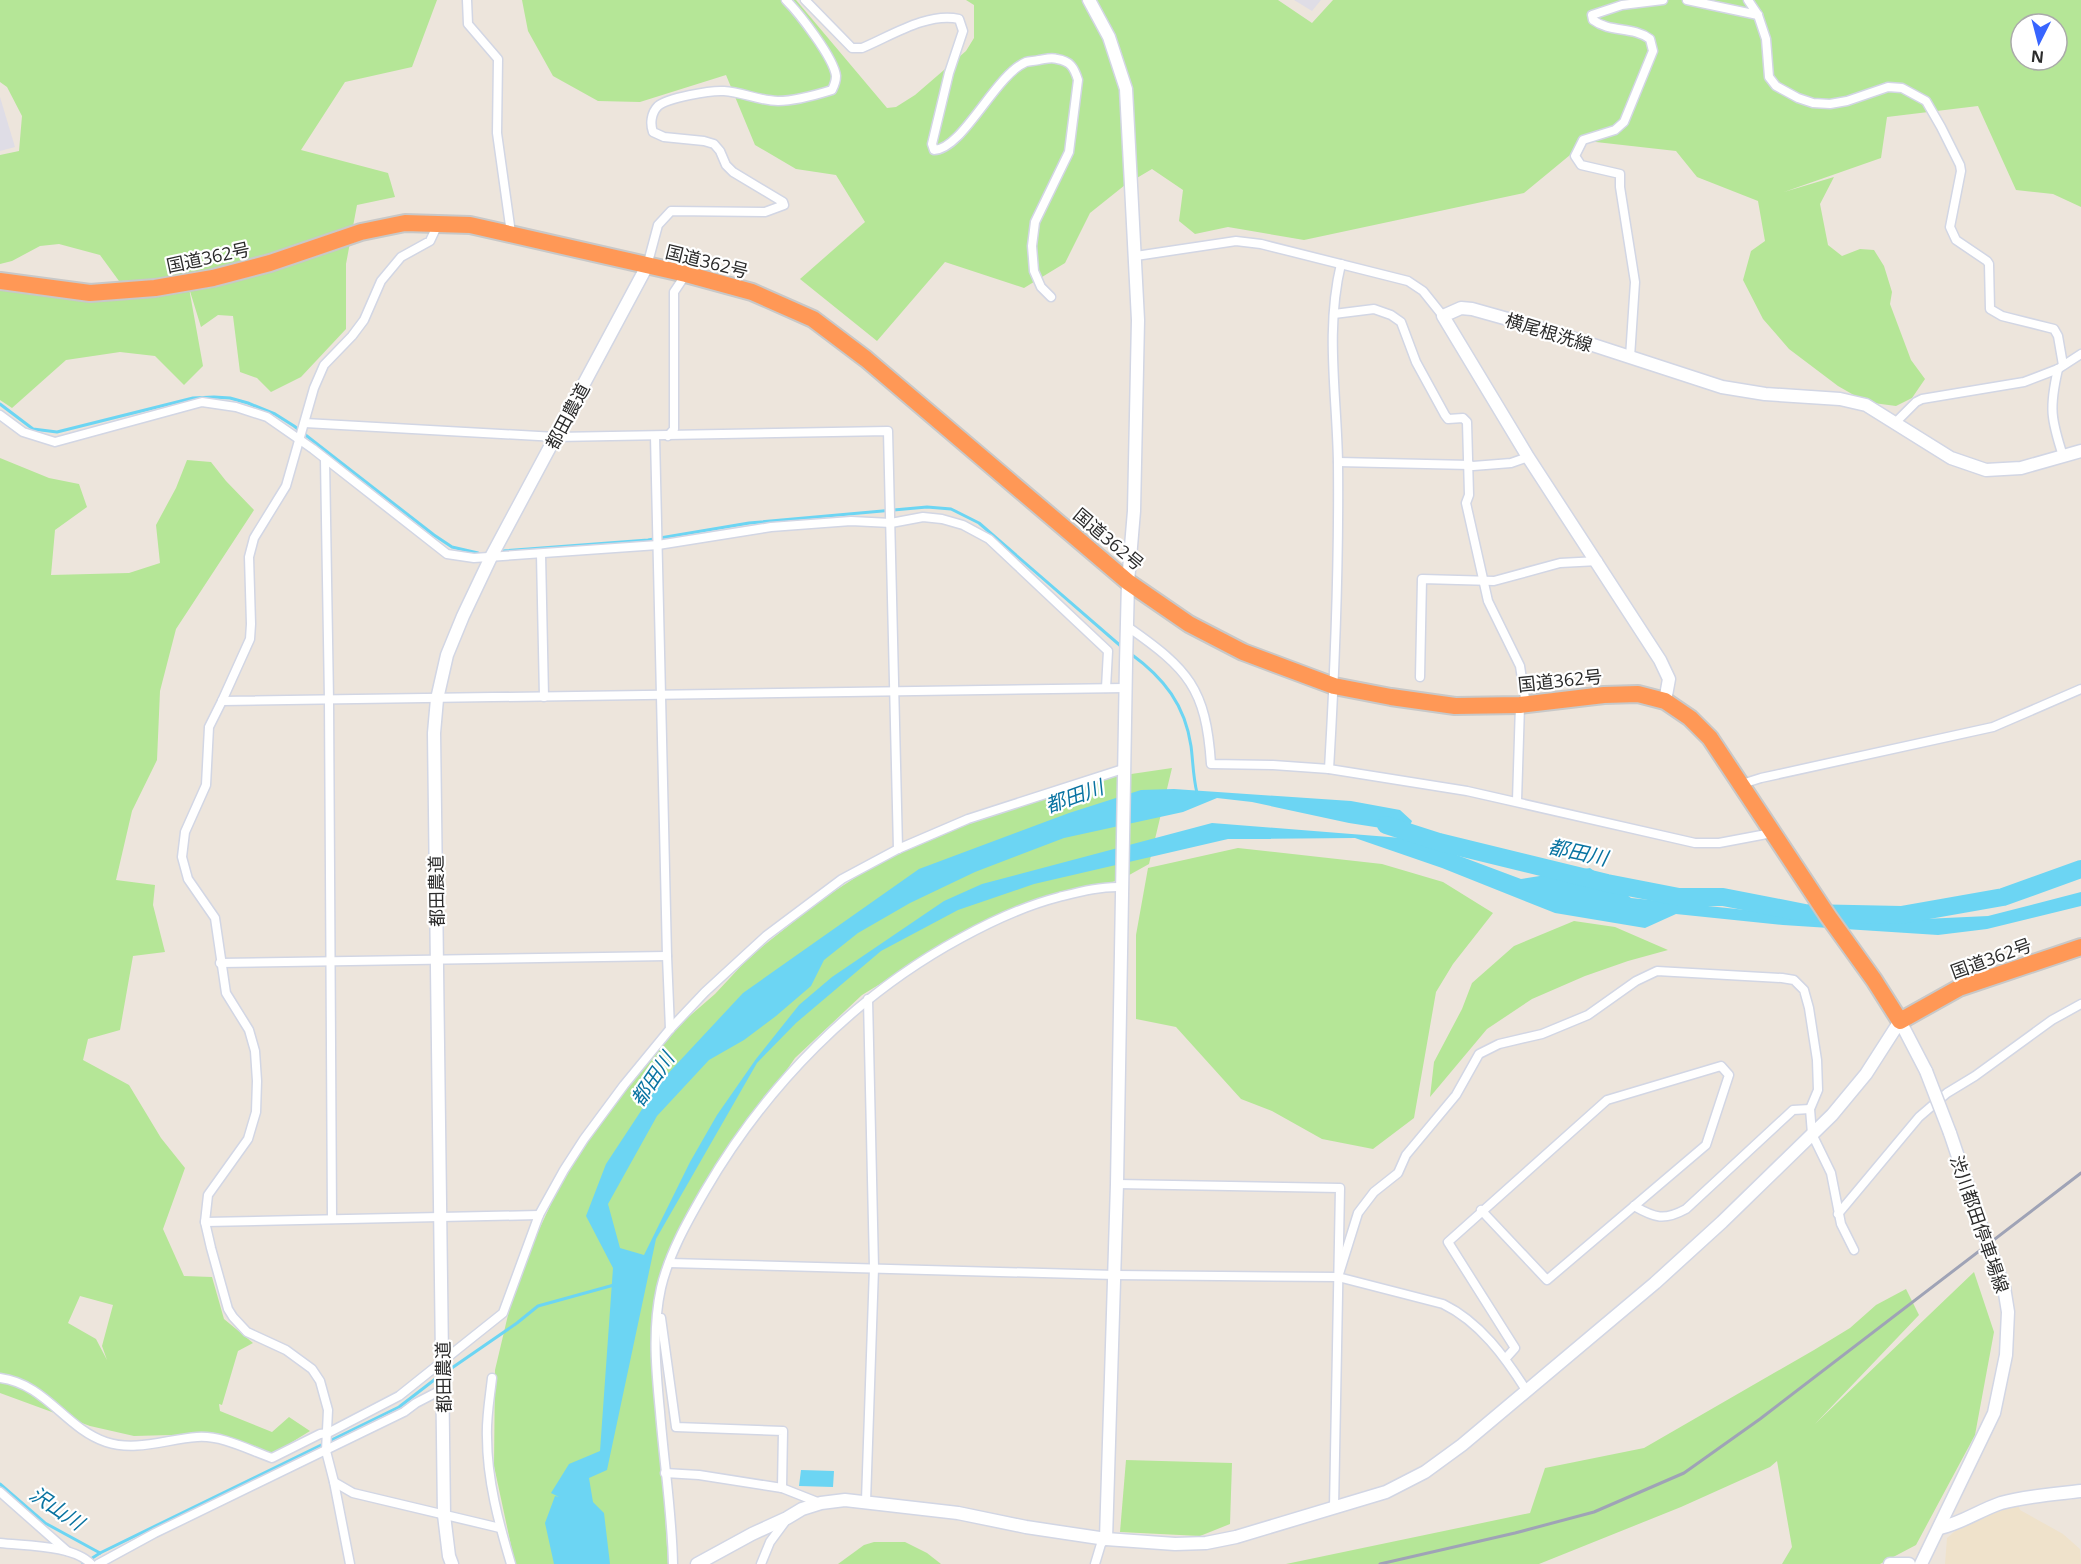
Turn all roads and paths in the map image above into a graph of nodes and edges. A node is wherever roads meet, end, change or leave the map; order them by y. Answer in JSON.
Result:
{"nodes":[{"id":1,"x":467,"y":0,"type":"edge"},
{"id":2,"x":786,"y":0,"type":"edge"},
{"id":3,"x":805,"y":0,"type":"edge"},
{"id":4,"x":1089,"y":0,"type":"edge"},
{"id":5,"x":1664,"y":0,"type":"edge"},
{"id":6,"x":1688,"y":0,"type":"edge"},
{"id":7,"x":1749,"y":0,"type":"edge"},
{"id":8,"x":1758,"y":15,"type":"junction"},
{"id":9,"x":439,"y":224,"type":"junction"},
{"id":10,"x":511,"y":233,"type":"junction"},
{"id":11,"x":1136,"y":256,"type":"junction"},
{"id":12,"x":1341,"y":264,"type":"junction"},
{"id":13,"x":647,"y":266,"type":"junction"},
{"id":14,"x":686,"y":274,"type":"junction"},
{"id":15,"x":0,"y":281,"type":"edge"},
{"id":16,"x":1051,"y":297,"type":"dead end"},
{"id":17,"x":1334,"y":314,"type":"junction"},
{"id":18,"x":1443,"y":316,"type":"junction"},
{"id":19,"x":2081,"y":354,"type":"edge"},
{"id":20,"x":1630,"y":357,"type":"junction"},
{"id":21,"x":2060,"y":367,"type":"junction"},
{"id":22,"x":0,"y":415,"type":"edge"},
{"id":23,"x":1895,"y":423,"type":"junction"},
{"id":24,"x":302,"y":432,"type":"junction"},
{"id":25,"x":655,"y":436,"type":"junction"},
{"id":26,"x":668,"y":436,"type":"junction"},
{"id":27,"x":556,"y":437,"type":"junction"},
{"id":28,"x":2081,"y":451,"type":"edge"},
{"id":29,"x":2063,"y":456,"type":"junction"},
{"id":30,"x":1528,"y":457,"type":"junction"},
{"id":31,"x":325,"y":459,"type":"junction"},
{"id":32,"x":1338,"y":462,"type":"junction"},
{"id":33,"x":1470,"y":465,"type":"junction"},
{"id":34,"x":891,"y":522,"type":"junction"},
{"id":35,"x":658,"y":544,"type":"junction"},
{"id":36,"x":541,"y":554,"type":"junction"},
{"id":37,"x":491,"y":557,"type":"junction"},
{"id":38,"x":1598,"y":561,"type":"junction"},
{"id":39,"x":1128,"y":582,"type":"junction"},
{"id":40,"x":1483,"y":582,"type":"junction"},
{"id":41,"x":1127,"y":633,"type":"junction"},
{"id":42,"x":1420,"y":677,"type":"dead end"},
{"id":43,"x":1334,"y":686,"type":"junction"},
{"id":44,"x":1106,"y":688,"type":"junction"},
{"id":45,"x":1125,"y":688,"type":"junction"},
{"id":46,"x":2081,"y":689,"type":"edge"},
{"id":47,"x":894,"y":691,"type":"junction"},
{"id":48,"x":660,"y":695,"type":"junction"},
{"id":49,"x":544,"y":697,"type":"junction"},
{"id":50,"x":437,"y":699,"type":"junction"},
{"id":51,"x":329,"y":700,"type":"junction"},
{"id":52,"x":222,"y":701,"type":"junction"},
{"id":53,"x":1665,"y":701,"type":"junction"},
{"id":54,"x":1523,"y":705,"type":"junction"},
{"id":55,"x":1329,"y":769,"type":"junction"},
{"id":56,"x":1124,"y":773,"type":"junction"},
{"id":57,"x":1742,"y":784,"type":"junction"},
{"id":58,"x":1517,"y":801,"type":"junction"},
{"id":59,"x":1772,"y":832,"type":"junction"},
{"id":60,"x":898,"y":849,"type":"junction"},
{"id":61,"x":1122,"y":887,"type":"junction"},
{"id":62,"x":2081,"y":947,"type":"edge"},
{"id":63,"x":667,"y":956,"type":"junction"},
{"id":64,"x":436,"y":959,"type":"junction"},
{"id":65,"x":332,"y":961,"type":"junction"},
{"id":66,"x":220,"y":963,"type":"junction"},
{"id":67,"x":868,"y":999,"type":"junction"},
{"id":68,"x":2081,"y":1004,"type":"edge"},
{"id":69,"x":1900,"y":1021,"type":"junction"},
{"id":70,"x":670,"y":1029,"type":"junction"},
{"id":71,"x":1810,"y":1109,"type":"junction"},
{"id":72,"x":1812,"y":1134,"type":"junction"},
{"id":73,"x":1117,"y":1184,"type":"junction"},
{"id":74,"x":1634,"y":1206,"type":"junction"},
{"id":75,"x":1481,"y":1210,"type":"junction"},
{"id":76,"x":1838,"y":1214,"type":"junction"},
{"id":77,"x":539,"y":1215,"type":"junction"},
{"id":78,"x":441,"y":1217,"type":"junction"},
{"id":79,"x":332,"y":1219,"type":"junction"},
{"id":80,"x":206,"y":1222,"type":"junction"},
{"id":81,"x":1854,"y":1250,"type":"dead end"},
{"id":82,"x":669,"y":1263,"type":"junction"},
{"id":83,"x":874,"y":1268,"type":"junction"},
{"id":84,"x":1114,"y":1275,"type":"junction"},
{"id":85,"x":1338,"y":1278,"type":"junction"},
{"id":86,"x":659,"y":1302,"type":"junction"},
{"id":87,"x":1506,"y":1358,"type":"junction"},
{"id":88,"x":443,"y":1363,"type":"junction"},
{"id":89,"x":0,"y":1378,"type":"edge"},
{"id":90,"x":492,"y":1378,"type":"dead end"},
{"id":91,"x":444,"y":1385,"type":"junction"},
{"id":92,"x":1527,"y":1390,"type":"junction"},
{"id":93,"x":327,"y":1442,"type":"junction"},
{"id":94,"x":666,"y":1473,"type":"junction"},
{"id":95,"x":334,"y":1482,"type":"junction"},
{"id":96,"x":782,"y":1488,"type":"junction"},
{"id":97,"x":2081,"y":1491,"type":"edge"},
{"id":98,"x":0,"y":1492,"type":"edge"},
{"id":99,"x":866,"y":1501,"type":"junction"},
{"id":100,"x":821,"y":1503,"type":"junction"},
{"id":101,"x":1334,"y":1508,"type":"junction"},
{"id":102,"x":444,"y":1515,"type":"junction"},
{"id":103,"x":787,"y":1518,"type":"junction"},
{"id":104,"x":500,"y":1528,"type":"junction"},
{"id":105,"x":1940,"y":1528,"type":"junction"},
{"id":106,"x":1106,"y":1539,"type":"junction"},
{"id":107,"x":0,"y":1543,"type":"edge"},
{"id":108,"x":68,"y":1551,"type":"junction"},
{"id":109,"x":88,"y":1561,"type":"edge"},
{"id":110,"x":98,"y":1564,"type":"edge"},
{"id":111,"x":350,"y":1564,"type":"edge"},
{"id":112,"x":452,"y":1564,"type":"edge"},
{"id":113,"x":511,"y":1564,"type":"edge"},
{"id":114,"x":673,"y":1564,"type":"edge"},
{"id":115,"x":697,"y":1564,"type":"edge"},
{"id":116,"x":761,"y":1564,"type":"edge"},
{"id":117,"x":1095,"y":1564,"type":"edge"},
{"id":118,"x":1890,"y":1564,"type":"edge"},
{"id":119,"x":1909,"y":1564,"type":"edge"},
{"id":120,"x":1922,"y":1564,"type":"edge"}],
"edges":[{"from":1,"to":10,"type":"street"},
{"from":2,"to":13,"type":"street"},
{"from":3,"to":16,"type":"street"},
{"from":4,"to":11,"type":"street"},
{"from":5,"to":20,"type":"street"},
{"from":6,"to":8,"type":"street"},
{"from":7,"to":8,"type":"street"},
{"from":8,"to":21,"type":"street"},
{"from":9,"to":10,"type":"highway","name":"国道362号"},
{"from":9,"to":15,"type":"highway","name":"国道362号"},
{"from":9,"to":24,"type":"street"},
{"from":10,"to":13,"type":"highway","name":"国道362号"},
{"from":11,"to":12,"type":"street"},
{"from":11,"to":39,"type":"street"},
{"from":12,"to":17,"type":"street"},
{"from":12,"to":18,"type":"street"},
{"from":13,"to":14,"type":"highway","name":"国道362号"},
{"from":13,"to":27,"type":"street","name":"都田農道"},
{"from":14,"to":26,"type":"street"},
{"from":14,"to":39,"type":"highway","name":"国道362号"},
{"from":17,"to":32,"type":"street"},
{"from":17,"to":33,"type":"street"},
{"from":18,"to":20,"type":"street","name":"横尾根洗線"},
{"from":18,"to":30,"type":"street"},
{"from":19,"to":21,"type":"street"},
{"from":20,"to":23,"type":"street","name":"横尾根洗線"},
{"from":21,"to":23,"type":"street"},
{"from":21,"to":29,"type":"street"},
{"from":22,"to":24,"type":"street"},
{"from":23,"to":29,"type":"street","name":"横尾根洗線"},
{"from":24,"to":27,"type":"street"},
{"from":24,"to":31,"type":"street"},
{"from":24,"to":52,"type":"street"},
{"from":25,"to":26,"type":"street"},
{"from":25,"to":27,"type":"street"},
{"from":25,"to":35,"type":"street"},
{"from":26,"to":34,"type":"street"},
{"from":27,"to":37,"type":"street","name":"都田農道"},
{"from":28,"to":29,"type":"street","name":"横尾根洗線"},
{"from":30,"to":33,"type":"street"},
{"from":30,"to":38,"type":"street"},
{"from":31,"to":37,"type":"street"},
{"from":31,"to":51,"type":"street"},
{"from":32,"to":33,"type":"street"},
{"from":32,"to":43,"type":"street"},
{"from":33,"to":40,"type":"street"},
{"from":34,"to":35,"type":"street"},
{"from":34,"to":44,"type":"street"},
{"from":34,"to":47,"type":"street"},
{"from":35,"to":36,"type":"street"},
{"from":35,"to":48,"type":"street"},
{"from":36,"to":37,"type":"street"},
{"from":36,"to":49,"type":"street"},
{"from":37,"to":50,"type":"street","name":"都田農道"},
{"from":38,"to":40,"type":"street"},
{"from":38,"to":53,"type":"street"},
{"from":39,"to":41,"type":"street"},
{"from":39,"to":43,"type":"highway","name":"国道362号"},
{"from":40,"to":42,"type":"street"},
{"from":40,"to":54,"type":"street"},
{"from":41,"to":45,"type":"street"},
{"from":41,"to":55,"type":"street"},
{"from":43,"to":54,"type":"highway","name":"国道362号"},
{"from":43,"to":55,"type":"street"},
{"from":44,"to":45,"type":"street"},
{"from":44,"to":47,"type":"street"},
{"from":45,"to":56,"type":"street"},
{"from":46,"to":57,"type":"street"},
{"from":47,"to":48,"type":"street"},
{"from":47,"to":60,"type":"street"},
{"from":48,"to":49,"type":"street"},
{"from":48,"to":63,"type":"street"},
{"from":49,"to":50,"type":"street"},
{"from":50,"to":51,"type":"street"},
{"from":50,"to":64,"type":"street","name":"都田農道"},
{"from":51,"to":52,"type":"street"},
{"from":51,"to":65,"type":"street"},
{"from":52,"to":66,"type":"street"},
{"from":53,"to":54,"type":"highway","name":"国道362号"},
{"from":53,"to":57,"type":"highway","name":"国道362号"},
{"from":54,"to":58,"type":"street"},
{"from":55,"to":58,"type":"street"},
{"from":56,"to":60,"type":"street"},
{"from":56,"to":61,"type":"street"},
{"from":57,"to":59,"type":"highway","name":"国道362号"},
{"from":58,"to":59,"type":"street"},
{"from":59,"to":69,"type":"highway","name":"国道362号"},
{"from":60,"to":70,"type":"street"},
{"from":61,"to":67,"type":"street"},
{"from":61,"to":73,"type":"street"},
{"from":62,"to":69,"type":"highway","name":"国道362号"},
{"from":63,"to":64,"type":"street"},
{"from":63,"to":70,"type":"street"},
{"from":64,"to":65,"type":"street"},
{"from":64,"to":78,"type":"street","name":"都田農道"},
{"from":65,"to":66,"type":"street"},
{"from":65,"to":79,"type":"street"},
{"from":66,"to":80,"type":"street"},
{"from":67,"to":82,"type":"street"},
{"from":67,"to":83,"type":"street"},
{"from":68,"to":76,"type":"street"},
{"from":69,"to":72,"type":"street"},
{"from":69,"to":105,"type":"street","name":"渋川都田停車場線","bridge":true},
{"from":70,"to":77,"type":"street"},
{"from":71,"to":72,"type":"street"},
{"from":71,"to":74,"type":"street"},
{"from":71,"to":85,"type":"street"},
{"from":72,"to":76,"type":"street"},
{"from":72,"to":92,"type":"street"},
{"from":73,"to":84,"type":"street"},
{"from":73,"to":85,"type":"street"},
{"from":74,"to":75,"type":"street"},
{"from":74,"to":75,"type":"street"},
{"from":75,"to":87,"type":"street"},
{"from":76,"to":81,"type":"street"},
{"from":77,"to":78,"type":"street"},
{"from":77,"to":88,"type":"street"},
{"from":78,"to":79,"type":"street"},
{"from":78,"to":88,"type":"street","name":"都田農道"},
{"from":79,"to":80,"type":"street"},
{"from":80,"to":93,"type":"street"},
{"from":82,"to":83,"type":"street"},
{"from":82,"to":86,"type":"street"},
{"from":83,"to":84,"type":"street"},
{"from":83,"to":99,"type":"street"},
{"from":84,"to":85,"type":"street"},
{"from":84,"to":106,"type":"street"},
{"from":85,"to":87,"type":"street"},
{"from":85,"to":101,"type":"street"},
{"from":86,"to":94,"type":"street"},
{"from":86,"to":96,"type":"street"},
{"from":87,"to":92,"type":"street"},
{"from":88,"to":91,"type":"street","name":"都田農道"},
{"from":88,"to":93,"type":"street"},
{"from":89,"to":93,"type":"street"},
{"from":90,"to":104,"type":"street"},
{"from":91,"to":93,"type":"street"},
{"from":91,"to":102,"type":"street","name":"都田農道"},
{"from":92,"to":101,"type":"street"},
{"from":93,"to":95,"type":"street"},
{"from":93,"to":110,"type":"street"},
{"from":94,"to":96,"type":"street"},
{"from":94,"to":114,"type":"street"},
{"from":95,"to":102,"type":"street"},
{"from":95,"to":111,"type":"street"},
{"from":96,"to":100,"type":"street"},
{"from":97,"to":105,"type":"street"},
{"from":98,"to":108,"type":"street"},
{"from":99,"to":100,"type":"street"},
{"from":99,"to":106,"type":"street"},
{"from":100,"to":103,"type":"street"},
{"from":101,"to":106,"type":"street"},
{"from":102,"to":104,"type":"street"},
{"from":102,"to":112,"type":"street","name":"都田農道"},
{"from":103,"to":115,"type":"street"},
{"from":103,"to":116,"type":"street"},
{"from":104,"to":113,"type":"street"},
{"from":105,"to":120,"type":"street","name":"渋川都田停車場線"},
{"from":106,"to":117,"type":"street"},
{"from":107,"to":108,"type":"street"},
{"from":108,"to":109,"type":"street"},
{"from":118,"to":119,"type":"street"}]}
